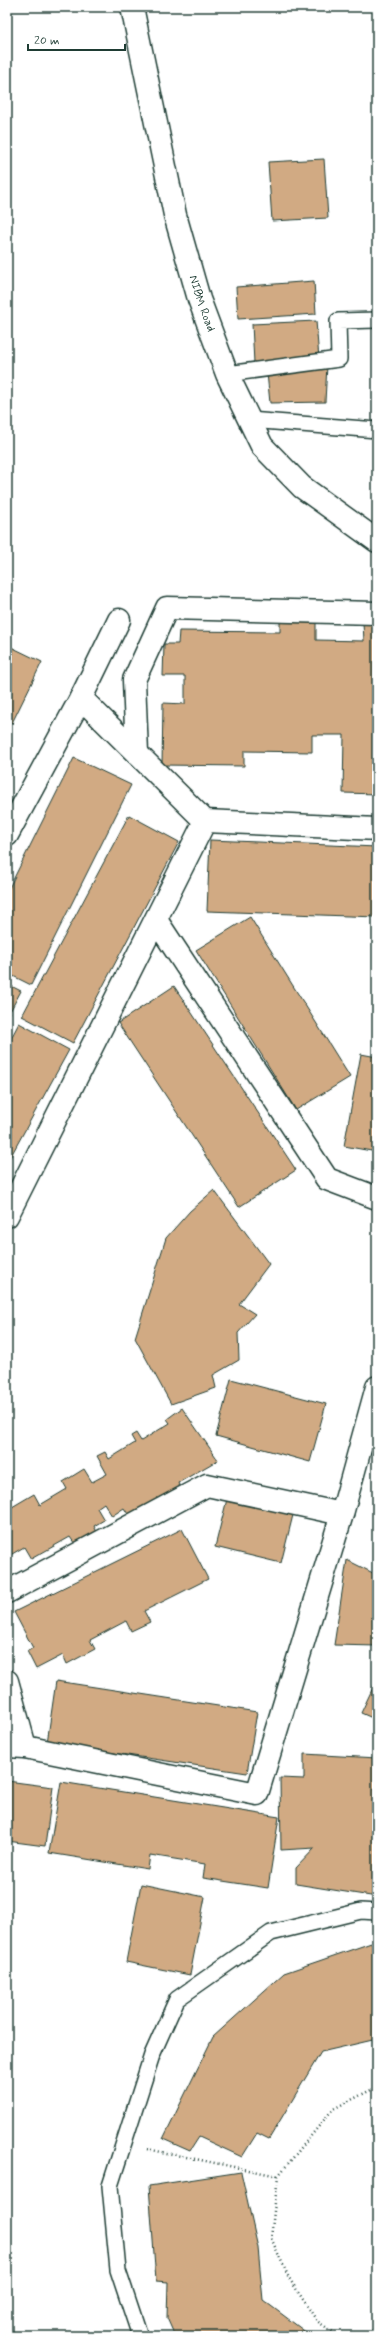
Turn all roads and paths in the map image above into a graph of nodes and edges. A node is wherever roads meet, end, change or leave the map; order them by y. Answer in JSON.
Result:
{"nodes":[{"id":1,"x":132,"y":7,"type":"edge"},
{"id":2,"x":377,"y":320,"type":"edge"},
{"id":3,"x":227,"y":374,"type":"junction"},
{"id":4,"x":249,"y":420,"type":"junction"},
{"id":5,"x":377,"y":430,"type":"edge"},
{"id":6,"x":377,"y":540,"type":"edge"},
{"id":7,"x":377,"y":613,"type":"edge"},
{"id":8,"x":119,"y":620,"type":"dead end"},
{"id":9,"x":81,"y":698,"type":"junction"},
{"id":10,"x":137,"y":753,"type":"junction"},
{"id":11,"x":205,"y":821,"type":"junction"},
{"id":12,"x":377,"y":829,"type":"edge"},
{"id":13,"x":7,"y":835,"type":"edge"},
{"id":14,"x":156,"y":920,"type":"junction"},
{"id":15,"x":377,"y":1198,"type":"edge"},
{"id":16,"x":7,"y":1216,"type":"edge"},
{"id":17,"x":377,"y":1388,"type":"edge"},
{"id":18,"x":342,"y":1514,"type":"junction"},
{"id":19,"x":7,"y":1592,"type":"edge"},
{"id":20,"x":7,"y":1681,"type":"edge"},
{"id":21,"x":16,"y":1747,"type":"edge"},
{"id":22,"x":377,"y":1912,"type":"edge"},
{"id":23,"x":377,"y":2087,"type":"edge"},
{"id":24,"x":123,"y":2144,"type":"junction"},
{"id":25,"x":278,"y":2176,"type":"junction"},
{"id":26,"x":140,"y":2336,"type":"edge"},
{"id":27,"x":339,"y":2336,"type":"edge"}],
"edges":[{"from":1,"to":3,"type":"street","name":"NIBM Road"},
{"from":2,"to":3,"type":"lane"},
{"from":3,"to":4,"type":"street","name":"NIBM Road"},
{"from":4,"to":5,"type":"lane"},
{"from":4,"to":6,"type":"street","name":"NIBM Road"},
{"from":7,"to":10,"type":"street"},
{"from":8,"to":9,"type":"street"},
{"from":9,"to":10,"type":"street"},
{"from":9,"to":13,"type":"street"},
{"from":10,"to":11,"type":"street"},
{"from":11,"to":12,"type":"street"},
{"from":11,"to":14,"type":"street"},
{"from":14,"to":15,"type":"street"},
{"from":14,"to":16,"type":"street"},
{"from":17,"to":18,"type":"street"},
{"from":18,"to":19,"type":"street"},
{"from":18,"to":21,"type":"street"},
{"from":20,"to":21,"type":"street"},
{"from":22,"to":24,"type":"lane"},
{"from":23,"to":25,"type":"path"},
{"from":24,"to":25,"type":"path"},
{"from":24,"to":26,"type":"lane"},
{"from":25,"to":27,"type":"path"}]}
